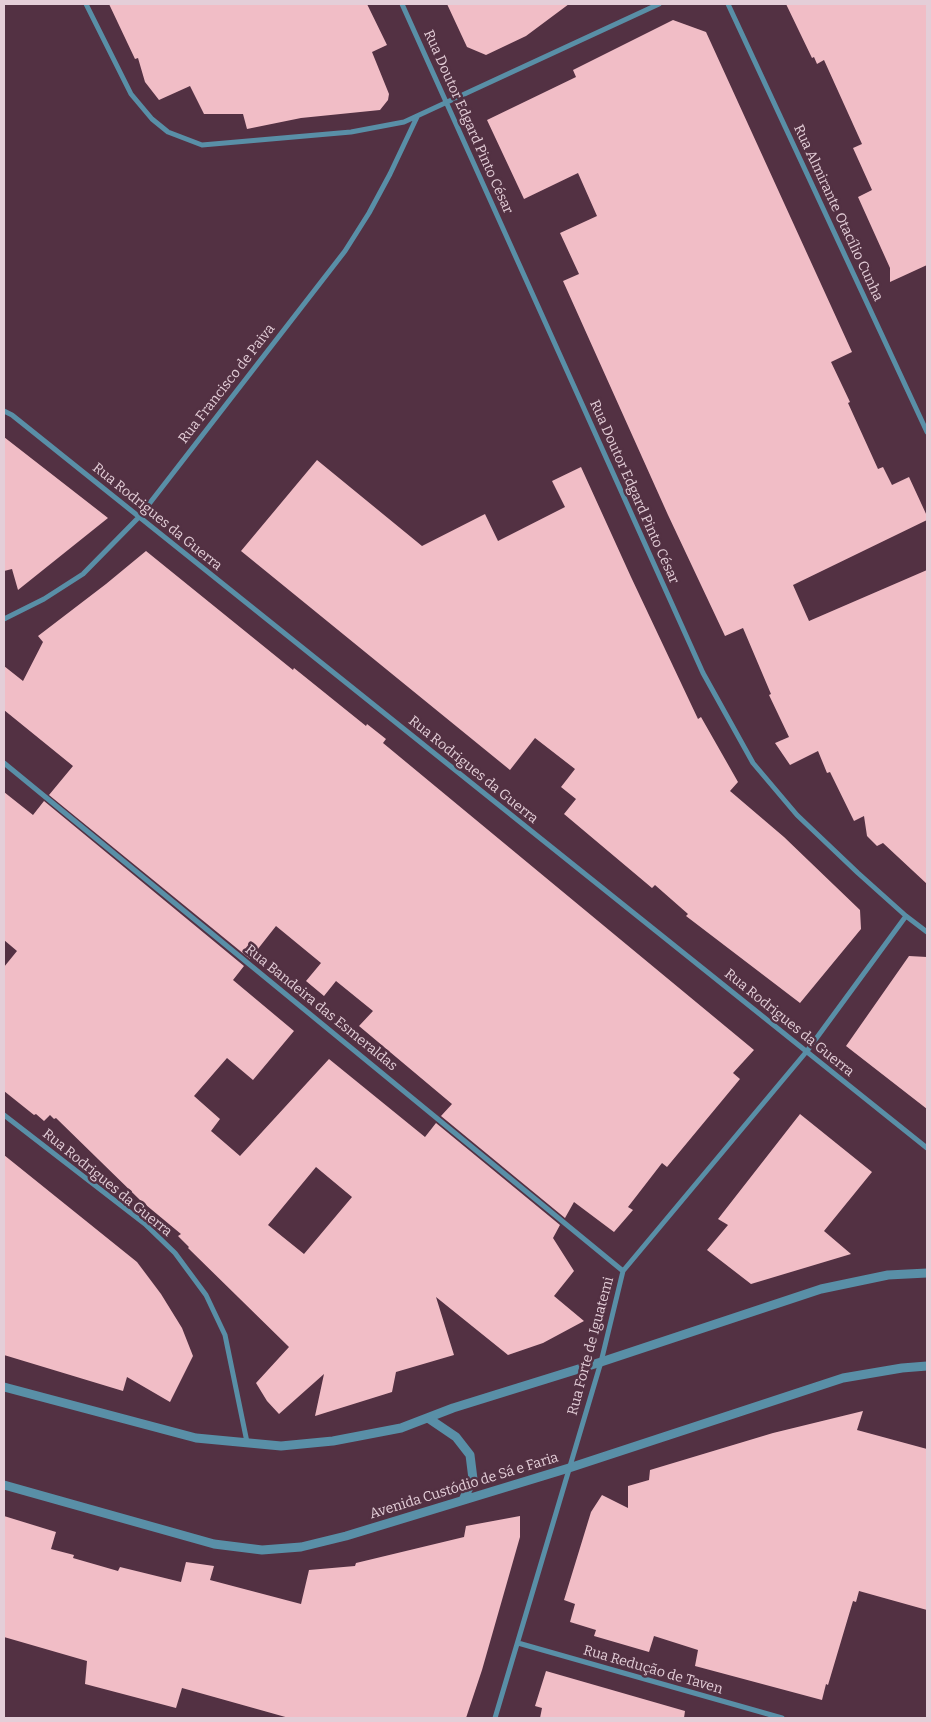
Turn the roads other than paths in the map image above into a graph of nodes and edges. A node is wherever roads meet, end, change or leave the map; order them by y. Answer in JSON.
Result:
{"nodes":[{"id":1,"x":86,"y":4,"type":"edge"},
{"id":2,"x":402,"y":4,"type":"edge"},
{"id":3,"x":659,"y":4,"type":"edge"},
{"id":4,"x":728,"y":4,"type":"edge"},
{"id":5,"x":447,"y":102,"type":"junction"},
{"id":6,"x":417,"y":116,"type":"junction"},
{"id":7,"x":4,"y":410,"type":"edge"},
{"id":8,"x":927,"y":432,"type":"edge"},
{"id":9,"x":139,"y":517,"type":"junction"},
{"id":10,"x":4,"y":619,"type":"edge"},
{"id":11,"x":4,"y":763,"type":"edge"},
{"id":12,"x":906,"y":916,"type":"junction"},
{"id":13,"x":927,"y":932,"type":"edge"},
{"id":14,"x":807,"y":1051,"type":"junction"},
{"id":15,"x":4,"y":1115,"type":"edge"},
{"id":16,"x":927,"y":1148,"type":"edge"},
{"id":17,"x":623,"y":1271,"type":"junction"},
{"id":18,"x":927,"y":1273,"type":"edge"},
{"id":19,"x":600,"y":1362,"type":"junction"},
{"id":20,"x":927,"y":1366,"type":"edge"},
{"id":21,"x":4,"y":1387,"type":"edge"},
{"id":22,"x":428,"y":1418,"type":"junction"},
{"id":23,"x":246,"y":1442,"type":"junction"},
{"id":24,"x":569,"y":1468,"type":"junction"},
{"id":25,"x":4,"y":1485,"type":"edge"},
{"id":26,"x":463,"y":1500,"type":"junction"},
{"id":27,"x":518,"y":1643,"type":"junction"},
{"id":28,"x":495,"y":1718,"type":"edge"},
{"id":29,"x":782,"y":1718,"type":"edge"}],
"edges":[{"from":1,"to":6,"type":"street"},
{"from":2,"to":5,"type":"street","name":"Rua Doutor Edgard Pinto César"},
{"from":3,"to":5,"type":"street"},
{"from":4,"to":8,"type":"street","name":"Rua Almirante Otacílio Cunha"},
{"from":5,"to":6,"type":"street"},
{"from":5,"to":12,"type":"street","name":"Rua Doutor Edgard Pinto César"},
{"from":6,"to":9,"type":"street","name":"Rua Francisco de Paiva"},
{"from":7,"to":9,"type":"street","name":"Rua Rodrigues da Guerra"},
{"from":9,"to":10,"type":"street","name":"Rua Francisco de Paiva"},
{"from":9,"to":14,"type":"street","name":"Rua Rodrigues da Guerra"},
{"from":11,"to":17,"type":"street","name":"Rua Bandeira das Esmeraldas"},
{"from":12,"to":13,"type":"street","name":"Rua Doutor Edgard Pinto César"},
{"from":12,"to":14,"type":"street","name":"Rua Forte de Iguatemi"},
{"from":14,"to":16,"type":"street","name":"Rua Rodrigues da Guerra"},
{"from":14,"to":17,"type":"street","name":"Rua Forte de Iguatemi"},
{"from":15,"to":23,"type":"street","name":"Rua Rodrigues da Guerra"},
{"from":17,"to":19,"type":"street","name":"Rua Forte de Iguatemi"},
{"from":18,"to":19,"type":"street"},
{"from":19,"to":22,"type":"street"},
{"from":19,"to":24,"type":"street","name":"Rua Forte de Iguatemi"},
{"from":20,"to":24,"type":"street","name":"Avenida Custódio de Sá e Faria"},
{"from":21,"to":23,"type":"street"},
{"from":22,"to":23,"type":"street"},
{"from":22,"to":26,"type":"street"},
{"from":24,"to":26,"type":"street","name":"Avenida Custódio de Sá e Faria"},
{"from":24,"to":27,"type":"street","name":"Rua Forte de Iguatemi"},
{"from":25,"to":26,"type":"street","name":"Avenida Custódio de Sá e Faria"},
{"from":27,"to":28,"type":"street","name":"Rua Forte de Iguatemi"},
{"from":27,"to":29,"type":"street","name":"Rua Redução de Taven"}]}
